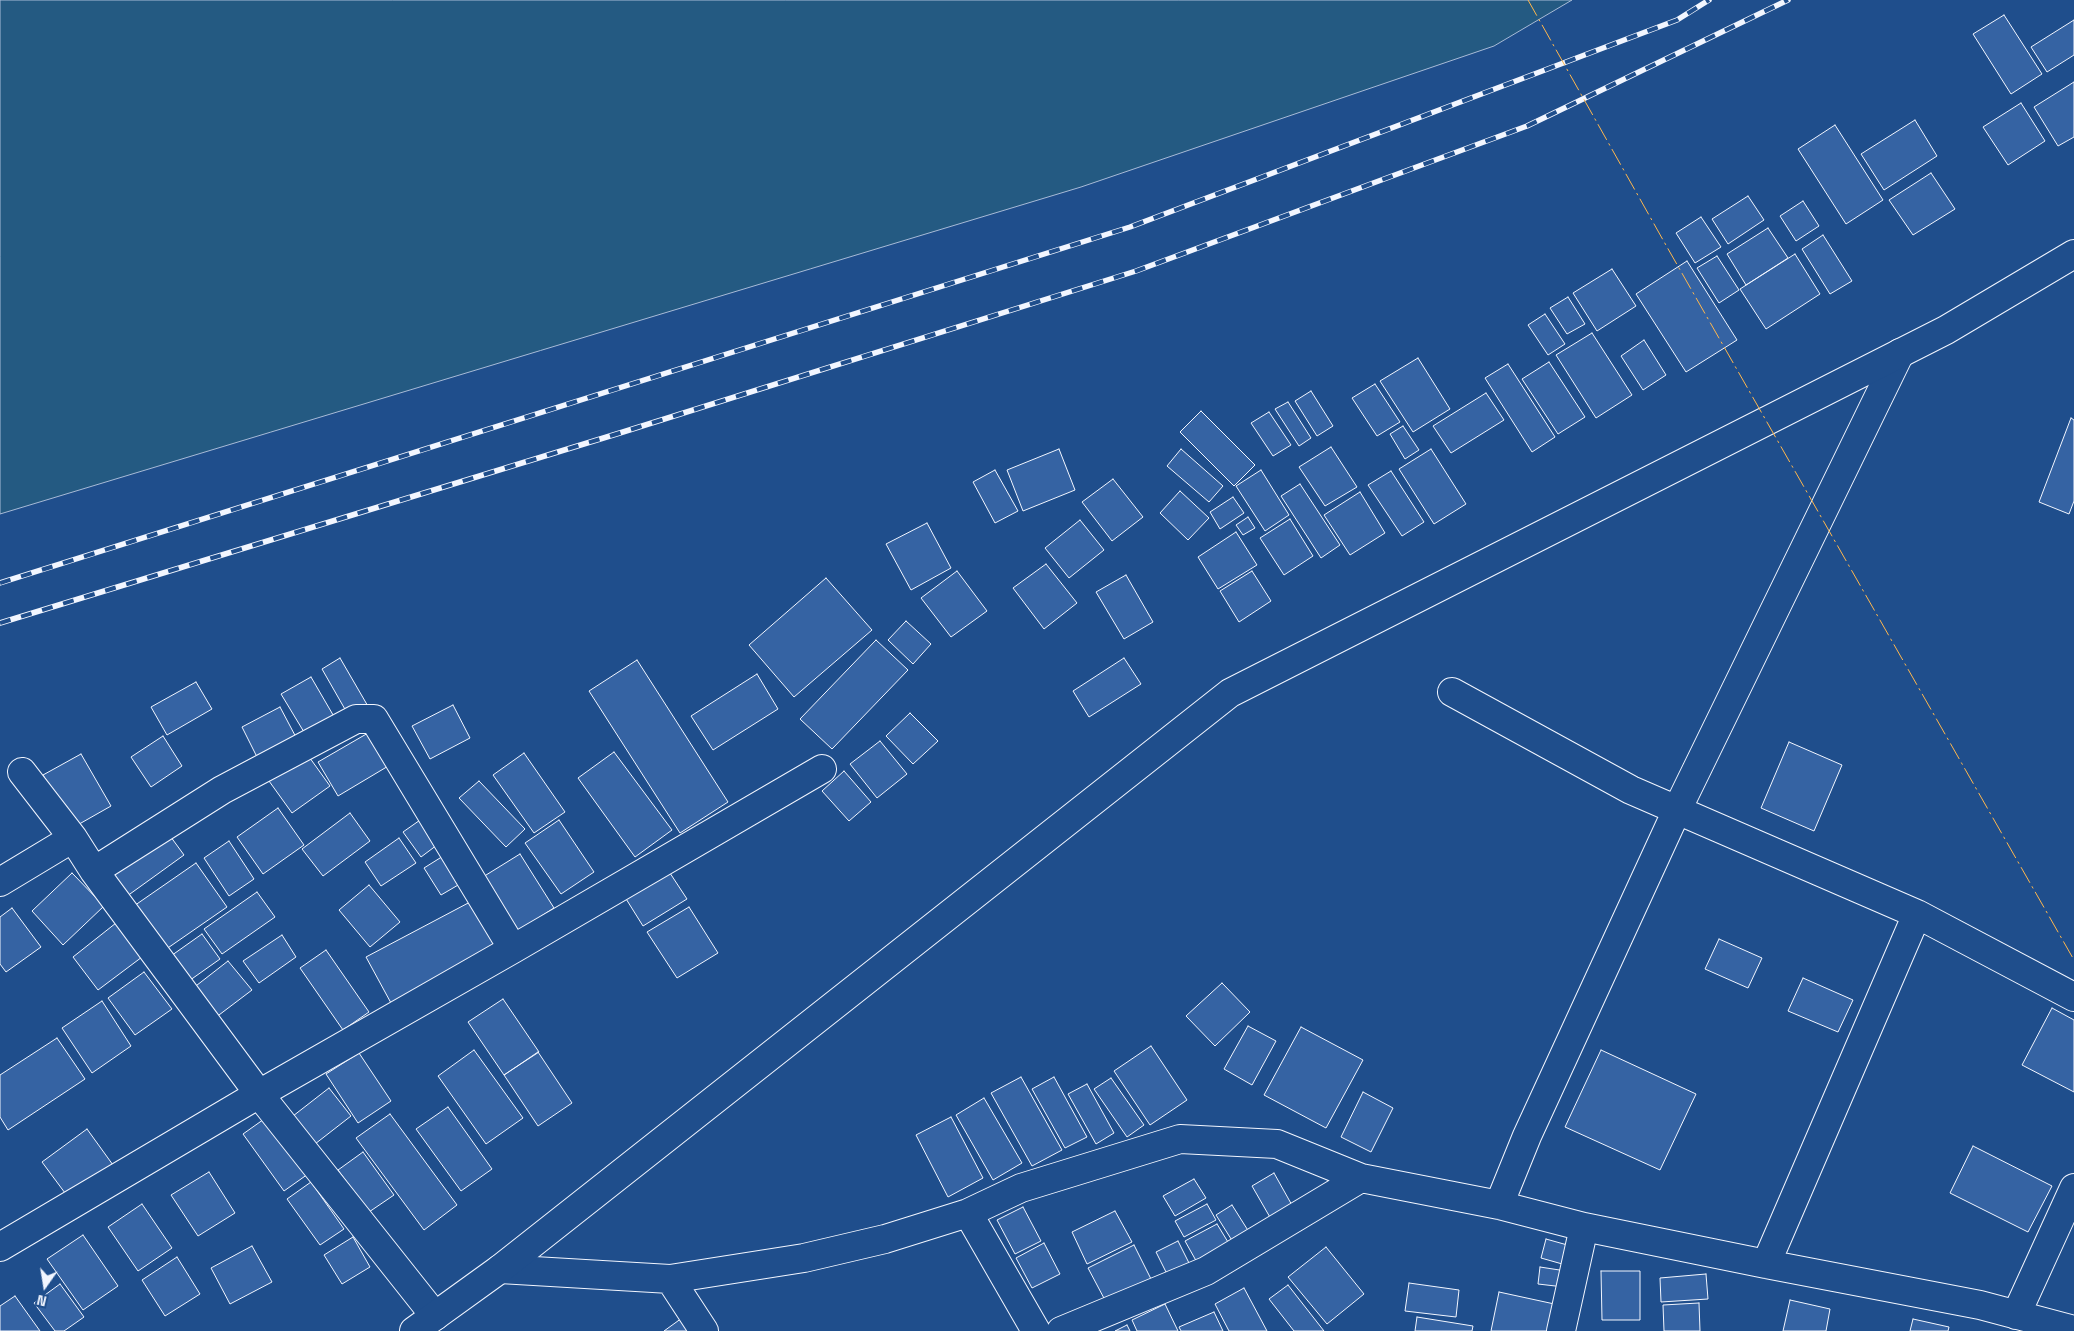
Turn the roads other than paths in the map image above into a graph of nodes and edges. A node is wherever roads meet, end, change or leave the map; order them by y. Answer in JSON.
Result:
{"nodes":[{"id":1,"x":2074,"y":254,"type":"edge"},
{"id":2,"x":1900,"y":353,"type":"junction"},
{"id":3,"x":1452,"y":692,"type":"dead end"},
{"id":4,"x":822,"y":769,"type":"dead end"},
{"id":5,"x":22,"y":772,"type":"dead end"},
{"id":6,"x":1677,"y":810,"type":"junction"},
{"id":7,"x":73,"y":838,"type":"junction"},
{"id":8,"x":94,"y":871,"type":"junction"},
{"id":9,"x":0,"y":882,"type":"edge"},
{"id":10,"x":1917,"y":914,"type":"junction"},
{"id":11,"x":513,"y":949,"type":"junction"},
{"id":12,"x":2074,"y":997,"type":"edge"},
{"id":13,"x":259,"y":1094,"type":"junction"},
{"id":14,"x":1361,"y":1178,"type":"junction"},
{"id":15,"x":2074,"y":1188,"type":"edge"},
{"id":16,"x":1499,"y":1205,"type":"junction"},
{"id":17,"x":968,"y":1213,"type":"junction"},
{"id":18,"x":1584,"y":1227,"type":"junction"},
{"id":19,"x":0,"y":1247,"type":"edge"},
{"id":20,"x":1766,"y":1264,"type":"junction"},
{"id":21,"x":500,"y":1269,"type":"junction"},
{"id":22,"x":670,"y":1279,"type":"junction"},
{"id":23,"x":2016,"y":1315,"type":"junction"},
{"id":24,"x":424,"y":1323,"type":"edge"},
{"id":25,"x":2074,"y":1330,"type":"edge"},
{"id":26,"x":704,"y":1331,"type":"edge"},
{"id":27,"x":1036,"y":1331,"type":"edge"},
{"id":28,"x":1061,"y":1331,"type":"edge"},
{"id":29,"x":1561,"y":1331,"type":"edge"}],
"edges":[{"from":1,"to":2,"type":"street"},
{"from":2,"to":6,"type":"street"},
{"from":2,"to":21,"type":"street"},
{"from":3,"to":6,"type":"street"},
{"from":4,"to":11,"type":"street"},
{"from":5,"to":7,"type":"street"},
{"from":6,"to":10,"type":"street"},
{"from":6,"to":16,"type":"street"},
{"from":7,"to":8,"type":"street"},
{"from":7,"to":9,"type":"street"},
{"from":8,"to":11,"type":"street"},
{"from":8,"to":13,"type":"street"},
{"from":10,"to":12,"type":"street"},
{"from":10,"to":20,"type":"street"},
{"from":11,"to":13,"type":"street"},
{"from":13,"to":19,"type":"street"},
{"from":13,"to":24,"type":"street"},
{"from":14,"to":16,"type":"street"},
{"from":14,"to":17,"type":"street"},
{"from":14,"to":28,"type":"street"},
{"from":15,"to":23,"type":"street"},
{"from":16,"to":18,"type":"street"},
{"from":17,"to":22,"type":"street"},
{"from":17,"to":27,"type":"street"},
{"from":18,"to":20,"type":"street"},
{"from":18,"to":29,"type":"street"},
{"from":20,"to":23,"type":"street"},
{"from":21,"to":22,"type":"street"},
{"from":21,"to":24,"type":"street"},
{"from":22,"to":26,"type":"street"},
{"from":23,"to":25,"type":"street"}]}
